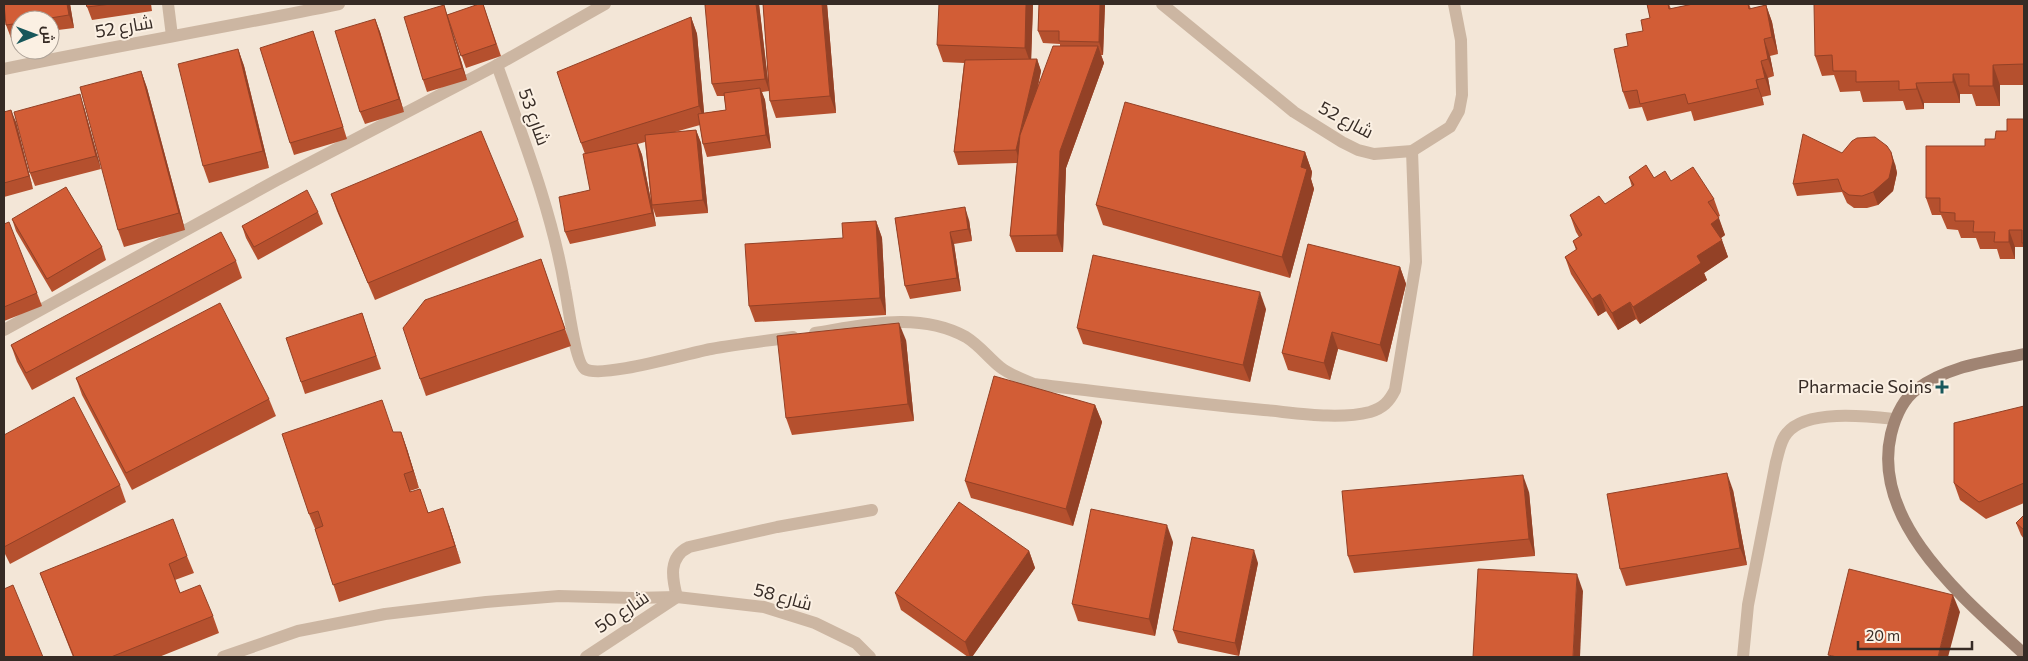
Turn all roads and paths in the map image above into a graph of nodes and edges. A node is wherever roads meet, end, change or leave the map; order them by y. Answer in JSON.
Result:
{"nodes":[{"id":1,"x":168,"y":4,"type":"edge"},
{"id":2,"x":340,"y":4,"type":"edge"},
{"id":3,"x":605,"y":4,"type":"edge"},
{"id":4,"x":1162,"y":4,"type":"edge"},
{"id":5,"x":1454,"y":4,"type":"edge"},
{"id":6,"x":290,"y":9,"type":"edge"},
{"id":7,"x":172,"y":36,"type":"junction"},
{"id":8,"x":497,"y":65,"type":"junction"},
{"id":9,"x":4,"y":69,"type":"edge"},
{"id":10,"x":1412,"y":151,"type":"junction"},
{"id":11,"x":4,"y":330,"type":"edge"},
{"id":12,"x":2024,"y":354,"type":"edge"},
{"id":13,"x":1895,"y":419,"type":"junction"},
{"id":14,"x":872,"y":510,"type":"dead end"},
{"id":15,"x":676,"y":597,"type":"junction"},
{"id":16,"x":2024,"y":654,"type":"edge"},
{"id":17,"x":223,"y":657,"type":"edge"},
{"id":18,"x":586,"y":657,"type":"edge"},
{"id":19,"x":870,"y":657,"type":"edge"},
{"id":20,"x":1743,"y":657,"type":"edge"}],
"edges":[{"from":1,"to":7,"type":"street"},
{"from":2,"to":6,"type":"street","name":"شارع 52"},
{"from":3,"to":8,"type":"street"},
{"from":4,"to":10,"type":"street","name":"شارع 52"},
{"from":5,"to":10,"type":"street","name":"شارع 52"},
{"from":6,"to":7,"type":"street","name":"شارع 52"},
{"from":7,"to":9,"type":"street","name":"شارع 52"},
{"from":8,"to":10,"type":"street","name":"شارع 53"},
{"from":8,"to":11,"type":"street"},
{"from":12,"to":13,"type":"street"},
{"from":13,"to":16,"type":"street"},
{"from":13,"to":20,"type":"street"},
{"from":14,"to":15,"type":"street"},
{"from":15,"to":17,"type":"street","name":"شارع 58"},
{"from":15,"to":18,"type":"street","name":"شارع 50"},
{"from":15,"to":19,"type":"street","name":"شارع 58"}]}
